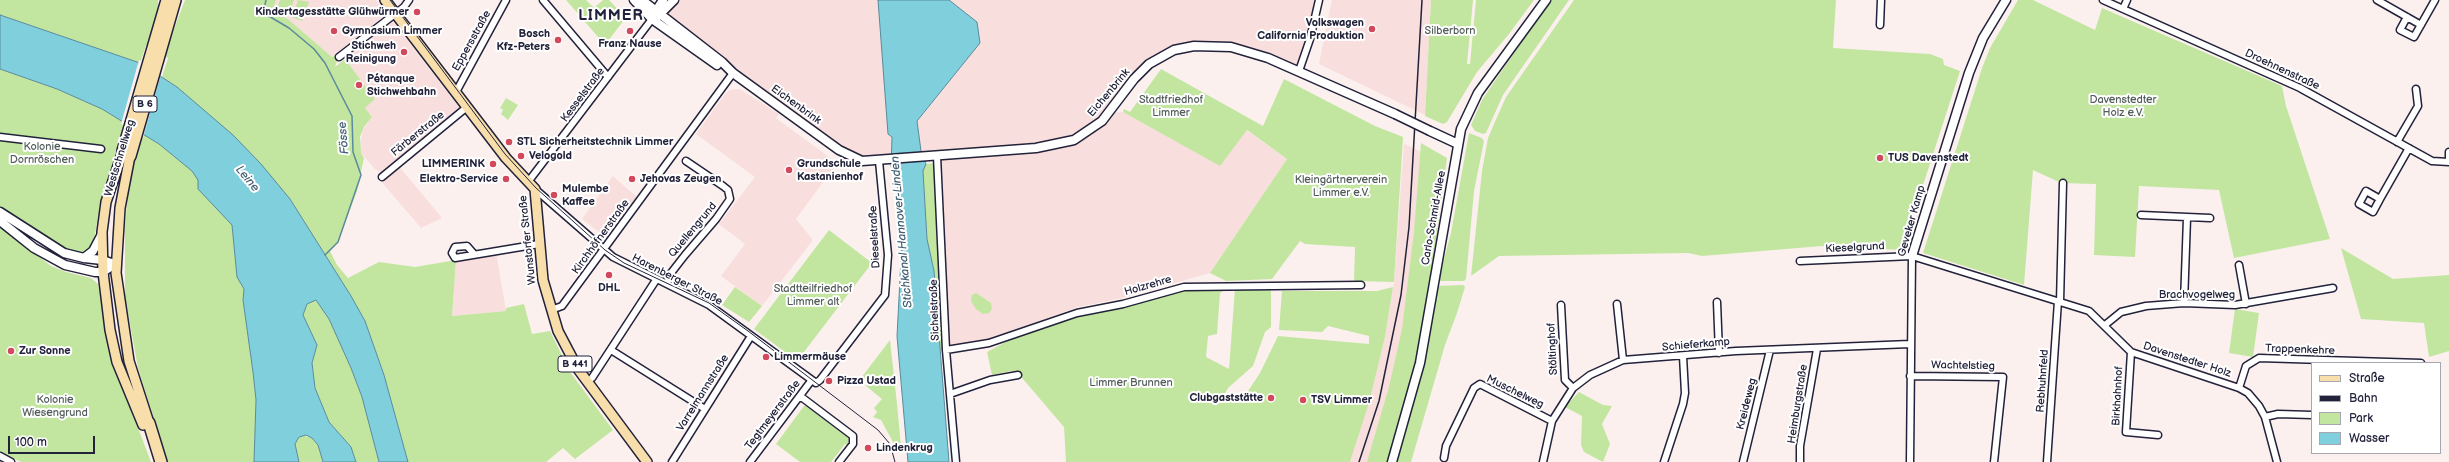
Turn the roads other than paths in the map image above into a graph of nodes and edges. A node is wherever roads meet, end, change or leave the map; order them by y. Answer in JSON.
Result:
{"nodes":[{"id":1,"x":162,"y":0,"type":"edge"},
{"id":2,"x":167,"y":0,"type":"edge"},
{"id":3,"x":175,"y":0,"type":"edge"},
{"id":4,"x":182,"y":0,"type":"edge"},
{"id":5,"x":385,"y":0,"type":"edge"},
{"id":6,"x":391,"y":0,"type":"edge"},
{"id":7,"x":409,"y":0,"type":"edge"},
{"id":8,"x":506,"y":0,"type":"edge"},
{"id":9,"x":543,"y":0,"type":"edge"},
{"id":10,"x":634,"y":0,"type":"edge"},
{"id":11,"x":642,"y":0,"type":"edge"},
{"id":12,"x":663,"y":0,"type":"edge"},
{"id":13,"x":674,"y":0,"type":"edge"},
{"id":14,"x":1319,"y":0,"type":"edge"},
{"id":15,"x":1546,"y":0,"type":"edge"},
{"id":16,"x":1881,"y":0,"type":"edge"},
{"id":17,"x":2006,"y":0,"type":"edge"},
{"id":18,"x":2103,"y":0,"type":"edge"},
{"id":19,"x":2127,"y":0,"type":"edge"},
{"id":20,"x":2377,"y":0,"type":"edge"},
{"id":21,"x":2435,"y":0,"type":"edge"},
{"id":22,"x":2124,"y":9,"type":"junction"},
{"id":23,"x":396,"y":12,"type":"junction"},
{"id":24,"x":658,"y":12,"type":"junction"},
{"id":25,"x":163,"y":13,"type":"junction"},
{"id":26,"x":2407,"y":17,"type":"junction"},
{"id":27,"x":652,"y":19,"type":"junction"},
{"id":28,"x":2421,"y":24,"type":"junction"},
{"id":29,"x":1880,"y":25,"type":"dead end"},
{"id":30,"x":158,"y":50,"type":"junction"},
{"id":31,"x":339,"y":57,"type":"dead end"},
{"id":32,"x":1299,"y":71,"type":"junction"},
{"id":33,"x":733,"y":73,"type":"junction"},
{"id":34,"x":608,"y":78,"type":"junction"},
{"id":35,"x":2416,"y":89,"type":"dead end"},
{"id":36,"x":456,"y":92,"type":"junction"},
{"id":37,"x":467,"y":107,"type":"junction"},
{"id":38,"x":0,"y":137,"type":"edge"},
{"id":39,"x":2398,"y":142,"type":"junction"},
{"id":40,"x":1458,"y":144,"type":"junction"},
{"id":41,"x":2409,"y":148,"type":"junction"},
{"id":42,"x":101,"y":150,"type":"dead end"},
{"id":43,"x":2449,"y":152,"type":"edge"},
{"id":44,"x":126,"y":154,"type":"junction"},
{"id":45,"x":937,"y":156,"type":"junction"},
{"id":46,"x":686,"y":161,"type":"dead end"},
{"id":47,"x":879,"y":161,"type":"junction"},
{"id":48,"x":2449,"y":161,"type":"edge"},
{"id":49,"x":382,"y":177,"type":"dead end"},
{"id":50,"x":528,"y":182,"type":"junction"},
{"id":51,"x":2063,"y":184,"type":"dead end"},
{"id":52,"x":535,"y":189,"type":"junction"},
{"id":53,"x":2380,"y":199,"type":"dead end"},
{"id":54,"x":2141,"y":214,"type":"dead end"},
{"id":55,"x":0,"y":215,"type":"edge"},
{"id":56,"x":2187,"y":218,"type":"junction"},
{"id":57,"x":2210,"y":218,"type":"dead end"},
{"id":58,"x":102,"y":232,"type":"junction"},
{"id":59,"x":539,"y":244,"type":"junction"},
{"id":60,"x":604,"y":251,"type":"junction"},
{"id":61,"x":474,"y":254,"type":"dead end"},
{"id":62,"x":1912,"y":256,"type":"junction"},
{"id":63,"x":84,"y":258,"type":"junction"},
{"id":64,"x":102,"y":260,"type":"junction"},
{"id":65,"x":1800,"y":261,"type":"dead end"},
{"id":66,"x":115,"y":264,"type":"junction"},
{"id":67,"x":2239,"y":265,"type":"dead end"},
{"id":68,"x":90,"y":271,"type":"junction"},
{"id":69,"x":103,"y":272,"type":"junction"},
{"id":70,"x":656,"y":280,"type":"junction"},
{"id":71,"x":667,"y":284,"type":"junction"},
{"id":72,"x":1361,"y":285,"type":"dead end"},
{"id":73,"x":2333,"y":288,"type":"dead end"},
{"id":74,"x":105,"y":289,"type":"junction"},
{"id":75,"x":2059,"y":301,"type":"junction"},
{"id":76,"x":1717,"y":302,"type":"dead end"},
{"id":77,"x":2184,"y":303,"type":"junction"},
{"id":78,"x":1617,"y":304,"type":"dead end"},
{"id":79,"x":2246,"y":304,"type":"junction"},
{"id":80,"x":1561,"y":305,"type":"dead end"},
{"id":81,"x":551,"y":310,"type":"junction"},
{"id":82,"x":2105,"y":325,"type":"junction"},
{"id":83,"x":751,"y":336,"type":"junction"},
{"id":84,"x":1910,"y":344,"type":"junction"},
{"id":85,"x":1817,"y":349,"type":"junction"},
{"id":86,"x":611,"y":350,"type":"junction"},
{"id":87,"x":946,"y":350,"type":"junction"},
{"id":88,"x":1770,"y":350,"type":"junction"},
{"id":89,"x":2131,"y":352,"type":"junction"},
{"id":90,"x":1719,"y":353,"type":"junction"},
{"id":91,"x":1683,"y":356,"type":"junction"},
{"id":92,"x":1623,"y":360,"type":"junction"},
{"id":93,"x":2356,"y":362,"type":"edge"},
{"id":94,"x":1018,"y":375,"type":"dead end"},
{"id":95,"x":1910,"y":376,"type":"junction"},
{"id":96,"x":587,"y":382,"type":"junction"},
{"id":97,"x":813,"y":382,"type":"junction"},
{"id":98,"x":1573,"y":388,"type":"junction"},
{"id":99,"x":2239,"y":388,"type":"junction"},
{"id":100,"x":950,"y":394,"type":"junction"},
{"id":101,"x":800,"y":396,"type":"junction"},
{"id":102,"x":705,"y":409,"type":"junction"},
{"id":103,"x":2311,"y":415,"type":"edge"},
{"id":104,"x":2265,"y":417,"type":"junction"},
{"id":105,"x":1552,"y":421,"type":"junction"},
{"id":106,"x":146,"y":424,"type":"junction"},
{"id":107,"x":2158,"y":435,"type":"dead end"},
{"id":108,"x":0,"y":456,"type":"edge"},
{"id":109,"x":1444,"y":458,"type":"dead end"},
{"id":110,"x":11,"y":462,"type":"edge"},
{"id":111,"x":155,"y":462,"type":"edge"},
{"id":112,"x":161,"y":462,"type":"edge"},
{"id":113,"x":647,"y":462,"type":"edge"},
{"id":114,"x":672,"y":462,"type":"edge"},
{"id":115,"x":750,"y":462,"type":"edge"},
{"id":116,"x":839,"y":462,"type":"edge"},
{"id":117,"x":956,"y":462,"type":"edge"},
{"id":118,"x":1392,"y":462,"type":"edge"},
{"id":119,"x":1543,"y":462,"type":"edge"},
{"id":120,"x":1664,"y":462,"type":"edge"},
{"id":121,"x":1743,"y":462,"type":"edge"},
{"id":122,"x":1800,"y":462,"type":"edge"},
{"id":123,"x":1910,"y":462,"type":"edge"},
{"id":124,"x":1994,"y":462,"type":"edge"},
{"id":125,"x":2047,"y":462,"type":"edge"},
{"id":126,"x":2277,"y":462,"type":"edge"}],
"edges":[{"from":1,"to":25,"type":"highway"},
{"from":2,"to":25,"type":"highway","name":"Westschnellweg","number":"B 6"},
{"from":3,"to":30,"type":"highway","name":"Westschnellweg","number":"B 6"},
{"from":4,"to":30,"type":"highway"},
{"from":5,"to":23,"type":"main road","name":"Wunstorfer Straße"},
{"from":6,"to":23,"type":"main road","name":"Wunstorfer Straße"},
{"from":7,"to":23,"type":"street"},
{"from":8,"to":36,"type":"street","name":"Eppersstraße"},
{"from":9,"to":34,"type":"street"},
{"from":10,"to":27,"type":"main road","name":"Eichenbrink"},
{"from":11,"to":24,"type":"main road","name":"Eichenbrink"},
{"from":12,"to":24,"type":"main road"},
{"from":13,"to":24,"type":"main road"},
{"from":14,"to":32,"type":"street"},
{"from":15,"to":40,"type":"main road","name":"Carlo-Schmid-Allee"},
{"from":16,"to":29,"type":"street"},
{"from":17,"to":62,"type":"main road","name":"Geveker Kamp"},
{"from":18,"to":22,"type":"street","name":"Droehnenstraße"},
{"from":19,"to":22,"type":"street"},
{"from":20,"to":26,"type":"street"},
{"from":21,"to":28,"type":"street"},
{"from":22,"to":39,"type":"street","name":"Droehnenstraße"},
{"from":23,"to":31,"type":"street"},
{"from":23,"to":36,"type":"main road","name":"Wunstorfer Straße"},
{"from":24,"to":27,"type":"main road"},
{"from":24,"to":33,"type":"main road","name":"Eichenbrink"},
{"from":25,"to":30,"type":"highway","name":"Westschnellweg","number":"B 6"},
{"from":26,"to":28,"type":"street"},
{"from":26,"to":28,"type":"street"},
{"from":27,"to":33,"type":"main road","name":"Eichenbrink"},
{"from":27,"to":34,"type":"street","name":"Kesselstraße"},
{"from":30,"to":44,"type":"highway","name":"Westschnellweg","number":"B 6"},
{"from":32,"to":40,"type":"main road","name":"Eichenbrink","bridge":true},
{"from":32,"to":45,"type":"main road","name":"Eichenbrink"},
{"from":33,"to":47,"type":"main road","name":"Eichenbrink"},
{"from":33,"to":60,"type":"street","name":"Kirchhöfnerstraße"},
{"from":34,"to":50,"type":"street","name":"Kesselstraße"},
{"from":35,"to":39,"type":"street"},
{"from":36,"to":37,"type":"main road","name":"Wunstorfer Straße"},
{"from":37,"to":49,"type":"street","name":"Färberstraße"},
{"from":37,"to":50,"type":"main road","name":"Wunstorfer Straße"},
{"from":38,"to":42,"type":"street"},
{"from":39,"to":41,"type":"street","name":"Droehnenstraße"},
{"from":40,"to":118,"type":"main road","name":"Carlo-Schmid-Allee"},
{"from":41,"to":48,"type":"street","name":"Droehnenstraße"},
{"from":41,"to":53,"type":"street"},
{"from":43,"to":48,"type":"street"},
{"from":44,"to":58,"type":"main road","name":"Westschnellweg","number":"B 6"},
{"from":44,"to":66,"type":"main road","name":"Westschnellweg","number":"B 6"},
{"from":45,"to":47,"type":"main road","name":"Eichenbrink"},
{"from":45,"to":87,"type":"street","name":"Sichelstraße"},
{"from":46,"to":71,"type":"street","name":"Quellengrund"},
{"from":47,"to":97,"type":"street","name":"Dieselstraße"},
{"from":50,"to":52,"type":"main road","name":"Wunstorfer Straße"},
{"from":51,"to":75,"type":"street"},
{"from":52,"to":59,"type":"main road","name":"Wunstorfer Straße","number":"B 441"},
{"from":52,"to":60,"type":"street","name":"Harenberger Straße"},
{"from":54,"to":56,"type":"street"},
{"from":55,"to":63,"type":"main road"},
{"from":55,"to":68,"type":"main road"},
{"from":56,"to":57,"type":"street"},
{"from":56,"to":77,"type":"street"},
{"from":58,"to":63,"type":"main road"},
{"from":58,"to":64,"type":"main road","name":"Westschnellweg","number":"B 6"},
{"from":59,"to":61,"type":"street"},
{"from":59,"to":81,"type":"main road","name":"Wunstorfer Straße","number":"B 441"},
{"from":60,"to":70,"type":"street","name":"Harenberger Straße"},
{"from":60,"to":81,"type":"street","name":"Kirchhöfnerstraße"},
{"from":62,"to":65,"type":"street","name":"Kieselgrund"},
{"from":62,"to":75,"type":"street","name":"Davenstedter Holz"},
{"from":62,"to":84,"type":"street","name":"Geveker Kamp"},
{"from":63,"to":64,"type":"main road"},
{"from":64,"to":66,"type":"main road"},
{"from":64,"to":69,"type":"main road","name":"Westschnellweg","number":"B 6"},
{"from":66,"to":69,"type":"main road"},
{"from":66,"to":106,"type":"main road","name":"Westschnellweg","number":"B 6"},
{"from":67,"to":79,"type":"street","name":"Brachvogelweg"},
{"from":68,"to":69,"type":"main road"},
{"from":68,"to":74,"type":"main road"},
{"from":69,"to":74,"type":"main road","name":"Westschnellweg","number":"B 6"},
{"from":70,"to":71,"type":"street","name":"Harenberger Straße"},
{"from":70,"to":86,"type":"street"},
{"from":71,"to":83,"type":"street","name":"Harenberger Straße"},
{"from":72,"to":87,"type":"street","name":"Holzrehre"},
{"from":73,"to":79,"type":"street","name":"Brachvogelweg"},
{"from":74,"to":106,"type":"main road","name":"Westschnellweg","number":"B 6"},
{"from":75,"to":82,"type":"street","name":"Davenstedter Holz"},
{"from":75,"to":125,"type":"street","name":"Rebhuhnfeld"},
{"from":76,"to":90,"type":"street"},
{"from":77,"to":79,"type":"street","name":"Brachvogelweg"},
{"from":77,"to":82,"type":"street","name":"Brachvogelweg"},
{"from":78,"to":92,"type":"street"},
{"from":80,"to":98,"type":"street","name":"Stöltinghof"},
{"from":81,"to":96,"type":"main road","name":"Wunstorfer Straße","number":"B 441"},
{"from":82,"to":89,"type":"street","name":"Davenstedter Holz"},
{"from":83,"to":97,"type":"street","name":"Harenberger Straße"},
{"from":83,"to":102,"type":"street","name":"Varrelmannstraße"},
{"from":84,"to":85,"type":"street","name":"Schieferkamp"},
{"from":84,"to":95,"type":"street","name":"Geveker Kamp"},
{"from":85,"to":88,"type":"street","name":"Schieferkamp"},
{"from":85,"to":122,"type":"street","name":"Heimburgstraße"},
{"from":86,"to":96,"type":"street"},
{"from":86,"to":102,"type":"street"},
{"from":87,"to":100,"type":"street","name":"Sichelstraße"},
{"from":88,"to":90,"type":"street","name":"Schieferkamp"},
{"from":88,"to":121,"type":"street","name":"Kreideweg"},
{"from":89,"to":99,"type":"street","name":"Davenstedter Holz"},
{"from":89,"to":107,"type":"street","name":"Birkhahnhof"},
{"from":90,"to":91,"type":"street","name":"Schieferkamp"},
{"from":91,"to":92,"type":"street","name":"Schieferkamp"},
{"from":91,"to":120,"type":"street"},
{"from":92,"to":98,"type":"street","name":"Schieferkamp"},
{"from":93,"to":99,"type":"street","name":"Trappenkehre"},
{"from":94,"to":100,"type":"street"},
{"from":95,"to":123,"type":"street","name":"Geveker Kamp"},
{"from":95,"to":124,"type":"street","name":"Wachtelstieg"},
{"from":96,"to":113,"type":"main road","name":"Wunstorfer Straße","number":"B 441"},
{"from":97,"to":101,"type":"street","name":"Tegtmeyerstraße"},
{"from":98,"to":105,"type":"street","name":"Schieferkamp"},
{"from":99,"to":104,"type":"street","name":"Davenstedter Holz"},
{"from":100,"to":117,"type":"street","name":"Sichelstraße"},
{"from":101,"to":115,"type":"street","name":"Tegtmeyerstraße"},
{"from":101,"to":116,"type":"street"},
{"from":102,"to":114,"type":"street","name":"Varrelmannstraße"},
{"from":103,"to":104,"type":"street"},
{"from":104,"to":126,"type":"street","name":"Davenstedter Holz"},
{"from":105,"to":109,"type":"street","name":"Muschelweg"},
{"from":105,"to":119,"type":"street","name":"Schieferkamp"},
{"from":106,"to":111,"type":"highway","name":"Westschnellweg","number":"B 6"},
{"from":106,"to":112,"type":"highway","name":"Westschnellweg","number":"B 6"},
{"from":108,"to":110,"type":"street"}]}
